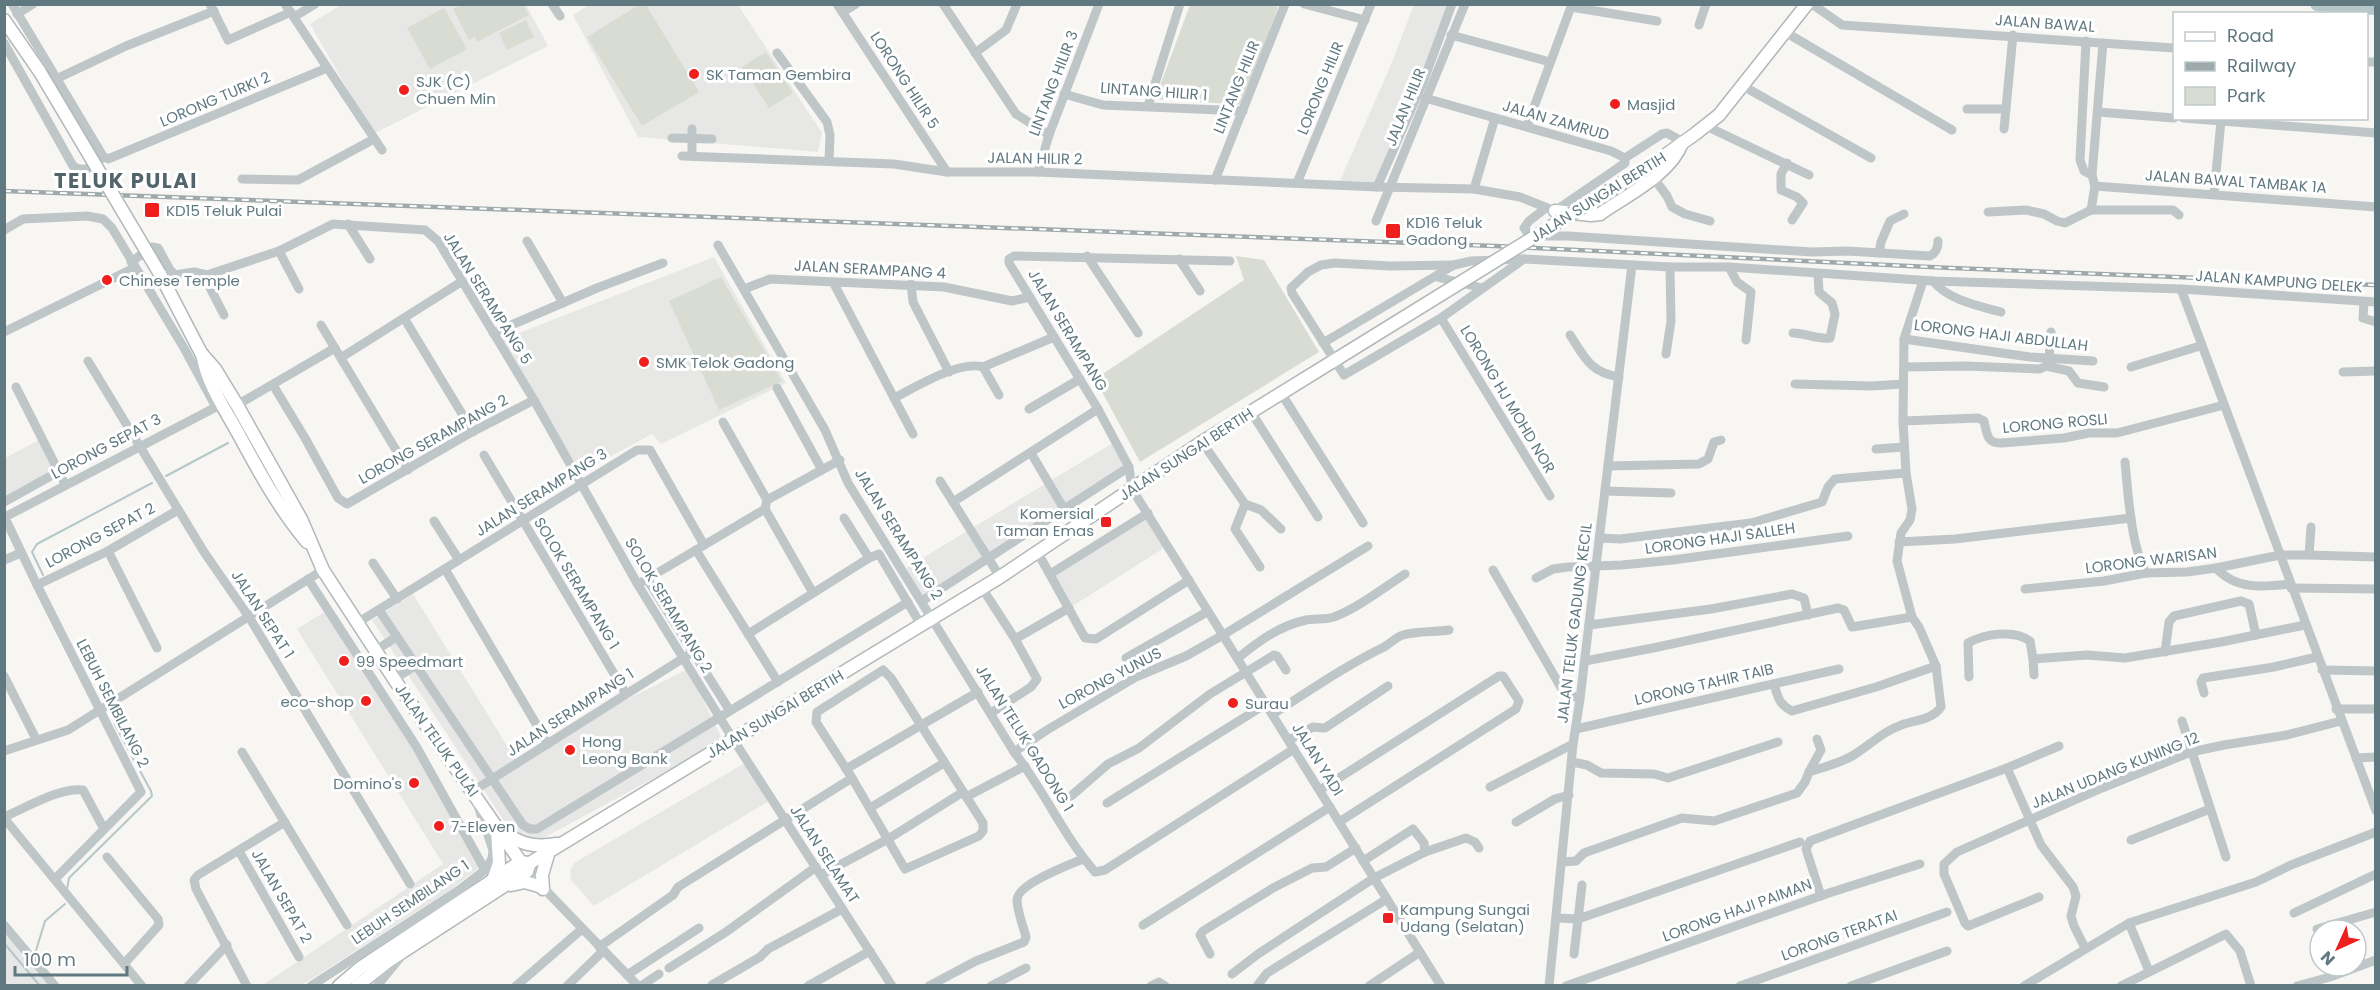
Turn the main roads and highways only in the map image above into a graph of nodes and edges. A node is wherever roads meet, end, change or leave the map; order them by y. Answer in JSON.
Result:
{"nodes":[{"id":1,"x":1806,"y":4,"type":"edge"},
{"id":2,"x":4,"y":20,"type":"edge"},
{"id":3,"x":1683,"y":142,"type":"junction"},
{"id":4,"x":1551,"y":209,"type":"road end"},
{"id":5,"x":201,"y":353,"type":"junction"},
{"id":6,"x":251,"y":428,"type":"junction"},
{"id":7,"x":270,"y":488,"type":"junction"},
{"id":8,"x":311,"y":547,"type":"junction"},
{"id":9,"x":497,"y":829,"type":"junction"},
{"id":10,"x":563,"y":843,"type":"junction"},
{"id":11,"x":549,"y":851,"type":"junction"},
{"id":12,"x":526,"y":865,"type":"junction"},
{"id":13,"x":492,"y":879,"type":"junction"},
{"id":14,"x":339,"y":986,"type":"edge"},
{"id":15,"x":357,"y":986,"type":"edge"}],
"edges":[{"from":1,"to":3,"type":"main road","name":"JALAN SUNGAI BERTIH"},
{"from":2,"to":5,"type":"main road","name":"JALAN TELUK PULAI","bridge":true},
{"from":3,"to":4,"type":"main road"},
{"from":3,"to":10,"type":"main road","name":"JALAN SUNGAI BERTIH","bridge":true},
{"from":5,"to":6,"type":"main road","name":"JALAN TELUK PULAI"},
{"from":5,"to":7,"type":"main road","name":"JALAN TELUK PULAI"},
{"from":6,"to":7,"type":"main road"},
{"from":6,"to":8,"type":"main road","name":"JALAN TELUK PULAI"},
{"from":7,"to":8,"type":"main road","name":"JALAN TELUK PULAI"},
{"from":8,"to":9,"type":"main road","name":"JALAN TELUK PULAI"},
{"from":9,"to":10,"type":"main road"},
{"from":9,"to":12,"type":"main road","name":"JALAN TELUK PULAI"},
{"from":9,"to":13,"type":"main road"},
{"from":10,"to":11,"type":"main road","name":"JALAN SUNGAI BERTIH"},
{"from":11,"to":12,"type":"main road","name":"JALAN SUNGAI BERTIH"},
{"from":11,"to":13,"type":"main road"},
{"from":12,"to":13,"type":"main road","name":"JALAN SUNGAI BERTIH"},
{"from":13,"to":14,"type":"main road","name":"JALAN SUNGAI BERTIH"},
{"from":13,"to":15,"type":"main road","name":"JALAN SUNGAI BERTIH"}]}
